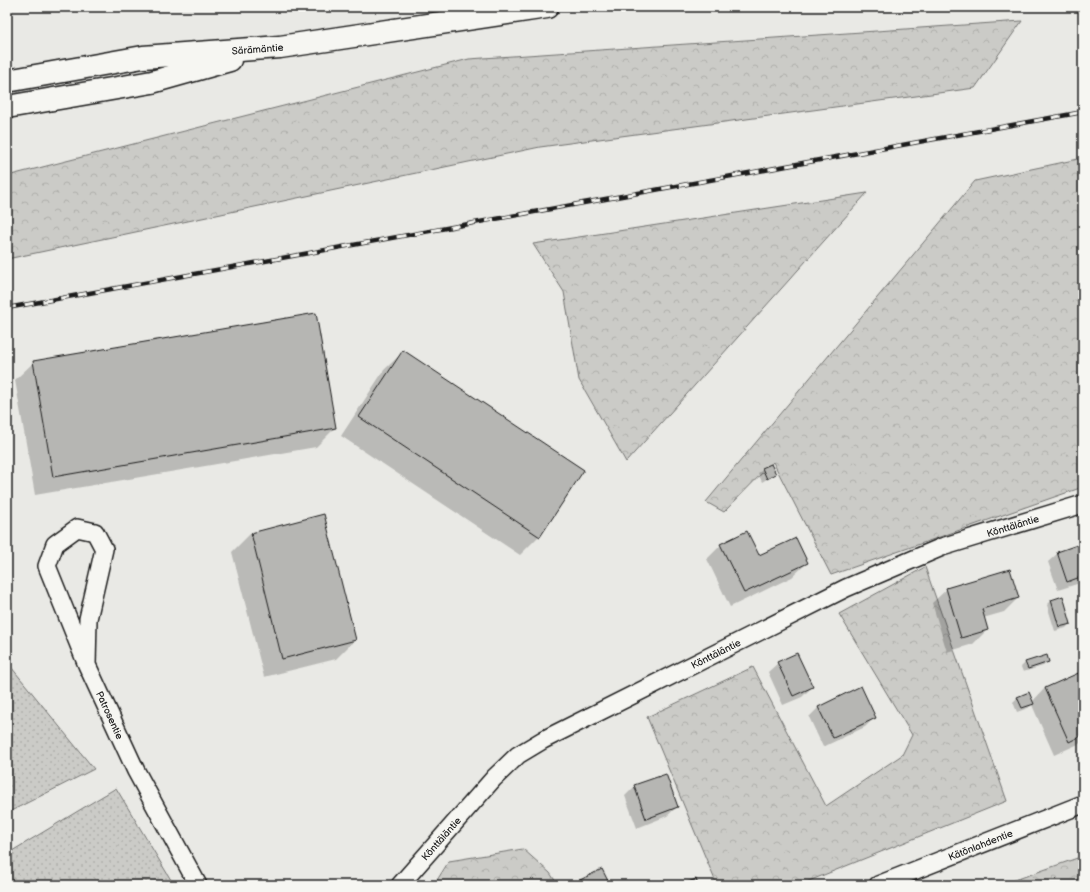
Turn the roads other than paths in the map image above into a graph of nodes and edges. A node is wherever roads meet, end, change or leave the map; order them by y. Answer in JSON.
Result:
{"nodes":[{"id":1,"x":547,"y":7,"type":"edge"},
{"id":2,"x":280,"y":47,"type":"junction"},
{"id":3,"x":7,"y":81,"type":"edge"},
{"id":4,"x":7,"y":107,"type":"edge"},
{"id":5,"x":1083,"y":504,"type":"edge"},
{"id":6,"x":87,"y":665,"type":"junction"},
{"id":7,"x":1083,"y":804,"type":"edge"},
{"id":8,"x":198,"y":885,"type":"edge"},
{"id":9,"x":400,"y":885,"type":"edge"},
{"id":10,"x":878,"y":885,"type":"edge"}],
"edges":[{"from":1,"to":2,"type":"highway"},
{"from":2,"to":3,"type":"highway","name":"Särämäntie"},
{"from":2,"to":4,"type":"highway","name":"Särämäntie"},
{"from":5,"to":9,"type":"street","name":"Könttäläntie"},
{"from":6,"to":6,"type":"street","name":"Patrosentie"},
{"from":6,"to":8,"type":"street","name":"Patrosentie"},
{"from":7,"to":10,"type":"street","name":"Kätönlahdentie"}]}
